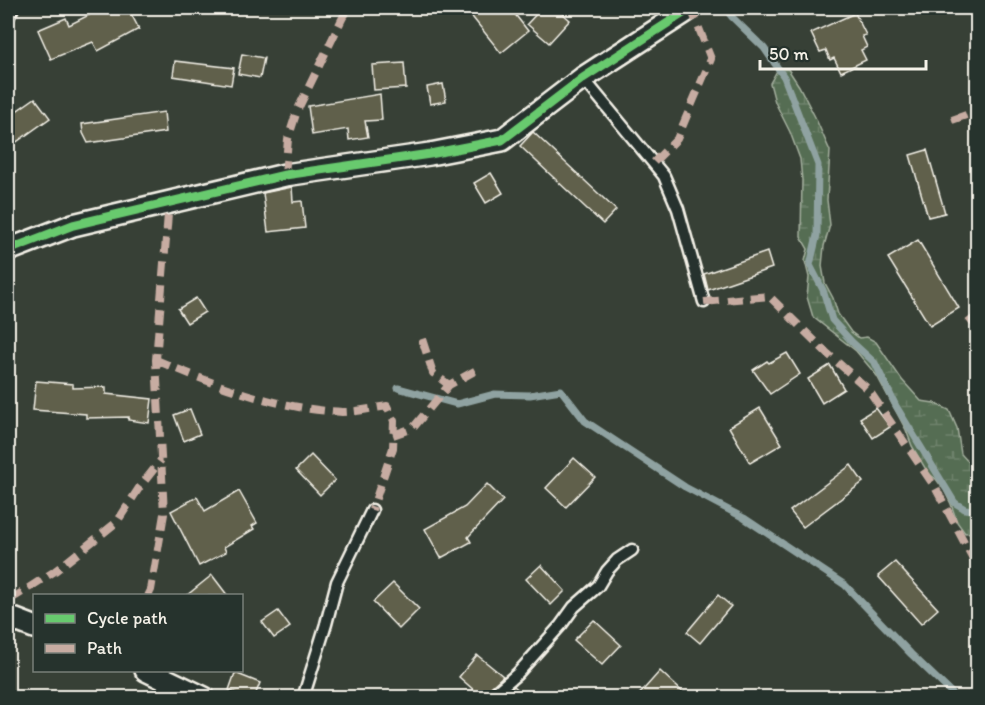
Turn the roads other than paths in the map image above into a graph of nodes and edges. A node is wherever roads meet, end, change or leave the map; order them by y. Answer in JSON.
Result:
{"nodes":[{"id":1,"x":14,"y":8,"type":"edge"},
{"id":2,"x":691,"y":8,"type":"edge"},
{"id":3,"x":8,"y":18,"type":"edge"},
{"id":4,"x":583,"y":78,"type":"junction"},
{"id":5,"x":8,"y":250,"type":"edge"},
{"id":6,"x":705,"y":302,"type":"dead end"},
{"id":7,"x":372,"y":510,"type":"dead end"},
{"id":8,"x":632,"y":550,"type":"dead end"},
{"id":9,"x":8,"y":617,"type":"edge"},
{"id":10,"x":33,"y":627,"type":"edge"},
{"id":11,"x":150,"y":672,"type":"edge"},
{"id":12,"x":204,"y":698,"type":"edge"},
{"id":13,"x":303,"y":698,"type":"edge"},
{"id":14,"x":493,"y":698,"type":"edge"}],
"edges":[{"from":1,"to":3,"type":"lane"},
{"from":2,"to":4,"type":"street"},
{"from":4,"to":5,"type":"street"},
{"from":4,"to":6,"type":"lane"},
{"from":7,"to":13,"type":"lane"},
{"from":8,"to":14,"type":"lane"},
{"from":9,"to":10,"type":"street"},
{"from":11,"to":12,"type":"street"}]}
